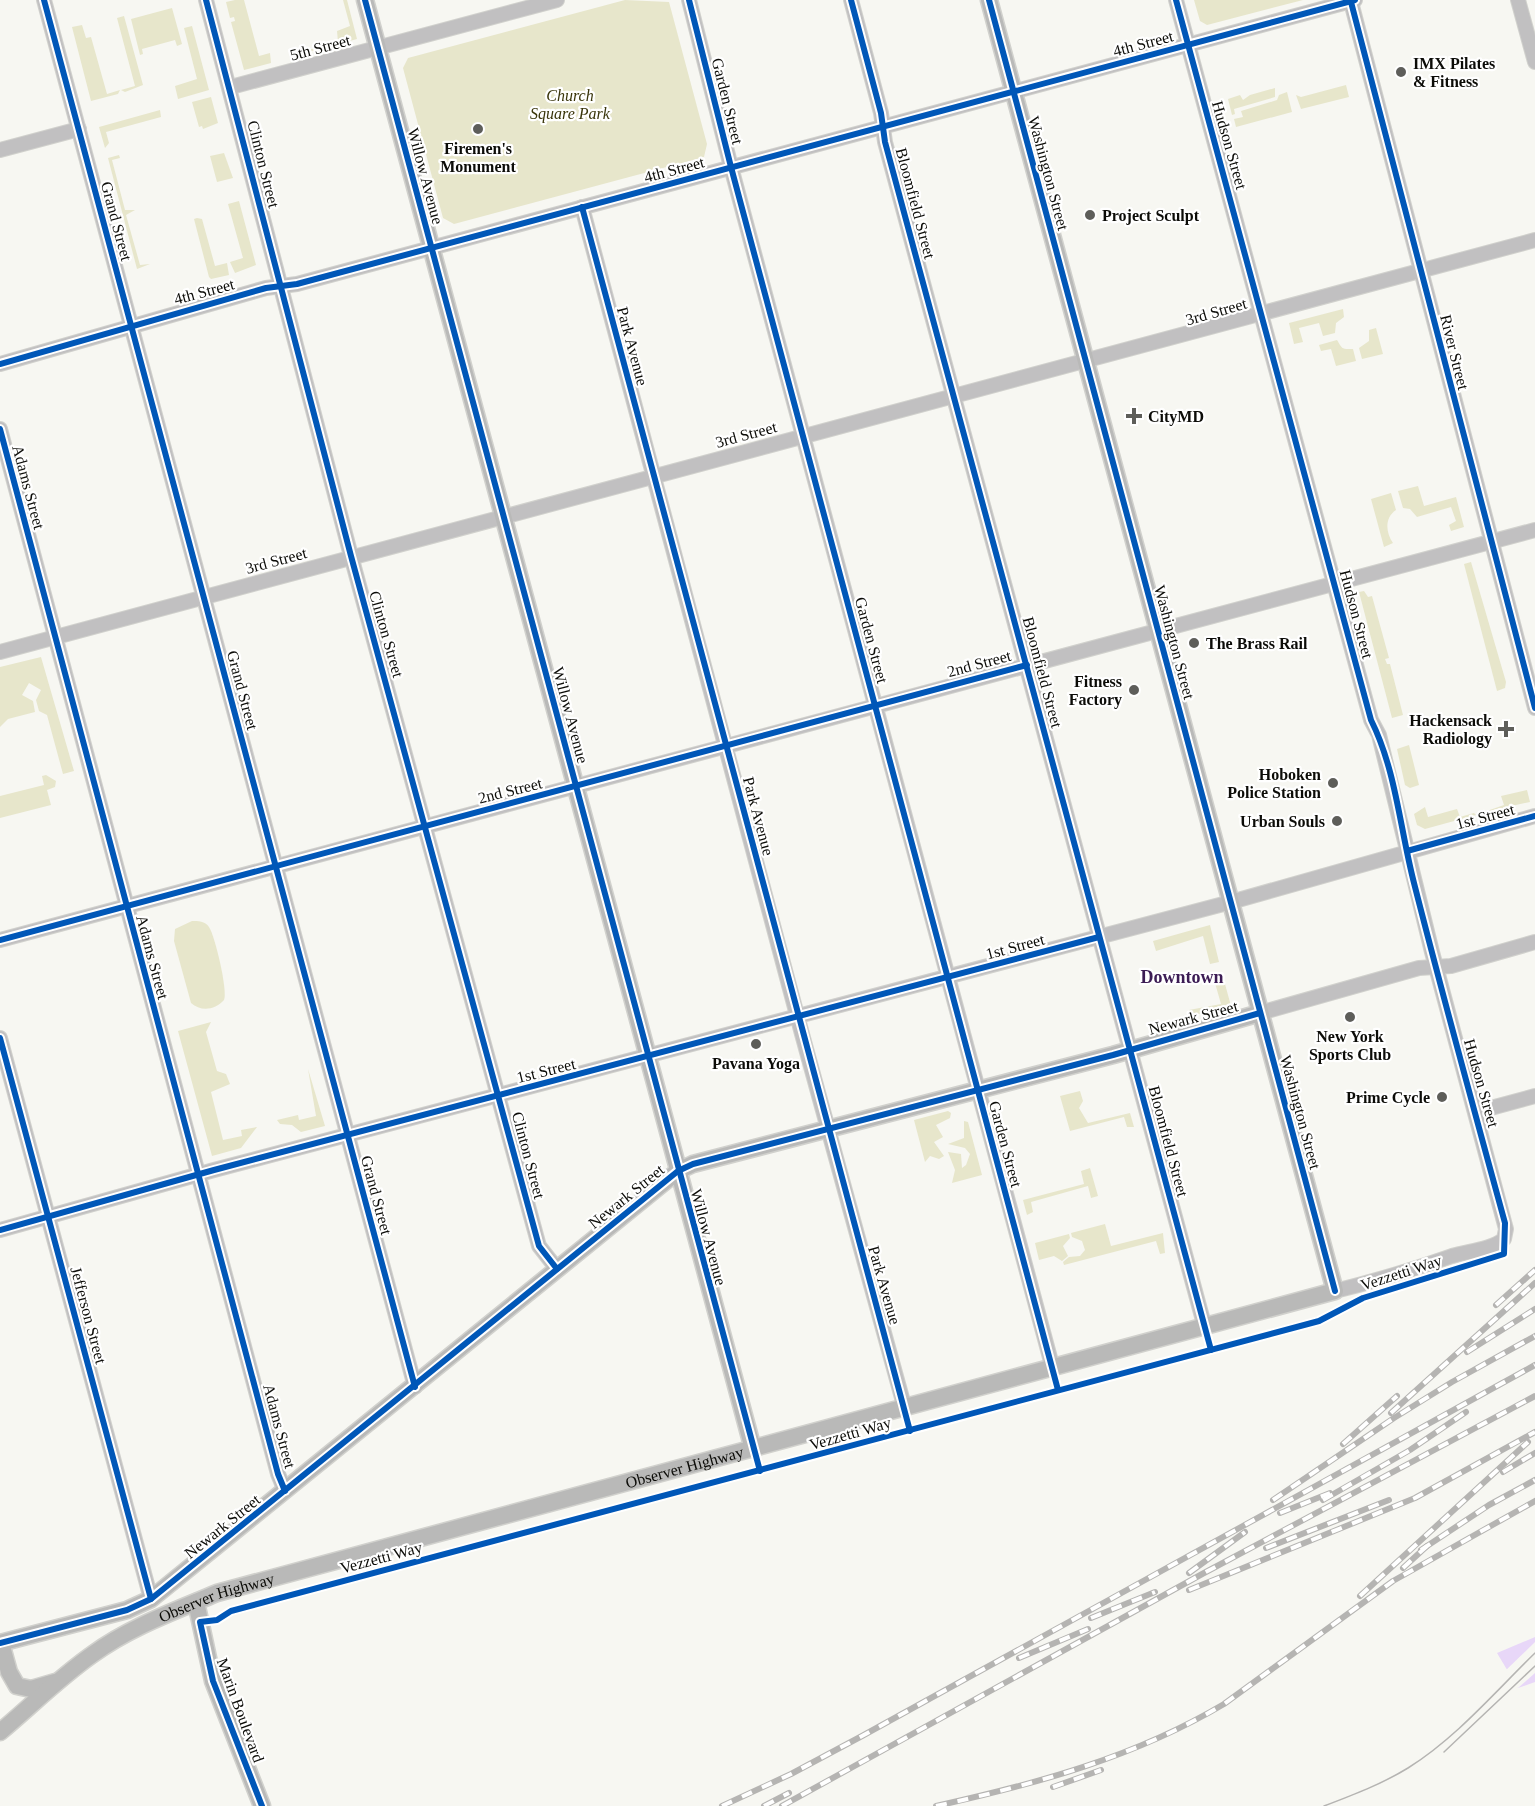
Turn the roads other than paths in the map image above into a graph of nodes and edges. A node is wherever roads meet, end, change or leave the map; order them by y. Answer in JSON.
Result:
{"nodes":[{"id":1,"x":44,"y":0,"type":"edge"},
{"id":2,"x":206,"y":0,"type":"edge"},
{"id":3,"x":365,"y":0,"type":"edge"},
{"id":4,"x":556,"y":0,"type":"edge"},
{"id":5,"x":689,"y":0,"type":"edge"},
{"id":6,"x":851,"y":0,"type":"edge"},
{"id":7,"x":989,"y":0,"type":"edge"},
{"id":8,"x":1176,"y":0,"type":"edge"},
{"id":9,"x":1518,"y":0,"type":"edge"},
{"id":10,"x":1353,"y":1,"type":"edge"},
{"id":11,"x":527,"y":4,"type":"edge"},
{"id":12,"x":1188,"y":45,"type":"junction"},
{"id":13,"x":378,"y":49,"type":"junction"},
{"id":14,"x":1535,"y":62,"type":"edge"},
{"id":15,"x":231,"y":87,"type":"junction"},
{"id":16,"x":1013,"y":91,"type":"junction"},
{"id":17,"x":883,"y":127,"type":"junction"},
{"id":18,"x":79,"y":129,"type":"junction"},
{"id":19,"x":0,"y":150,"type":"edge"},
{"id":20,"x":730,"y":167,"type":"junction"},
{"id":21,"x":582,"y":207,"type":"junction"},
{"id":22,"x":1535,"y":240,"type":"edge"},
{"id":23,"x":432,"y":247,"type":"junction"},
{"id":24,"x":1421,"y":271,"type":"junction"},
{"id":25,"x":281,"y":285,"type":"junction"},
{"id":26,"x":1263,"y":314,"type":"junction"},
{"id":27,"x":130,"y":324,"type":"junction"},
{"id":28,"x":1086,"y":362,"type":"junction"},
{"id":29,"x":0,"y":364,"type":"edge"},
{"id":30,"x":955,"y":396,"type":"junction"},
{"id":31,"x":0,"y":429,"type":"edge"},
{"id":32,"x":804,"y":435,"type":"junction"},
{"id":33,"x":655,"y":476,"type":"junction"},
{"id":34,"x":504,"y":517,"type":"junction"},
{"id":35,"x":1535,"y":530,"type":"edge"},
{"id":36,"x":1490,"y":542,"type":"junction"},
{"id":37,"x":351,"y":556,"type":"junction"},
{"id":38,"x":1334,"y":583,"type":"junction"},
{"id":39,"x":203,"y":597,"type":"junction"},
{"id":40,"x":1158,"y":630,"type":"junction"},
{"id":41,"x":55,"y":637,"type":"junction"},
{"id":42,"x":0,"y":652,"type":"edge"},
{"id":43,"x":1027,"y":665,"type":"junction"},
{"id":44,"x":876,"y":705,"type":"junction"},
{"id":45,"x":1535,"y":708,"type":"edge"},
{"id":46,"x":726,"y":745,"type":"junction"},
{"id":47,"x":576,"y":787,"type":"junction"},
{"id":48,"x":1535,"y":816,"type":"edge"},
{"id":49,"x":426,"y":825,"type":"junction"},
{"id":50,"x":1407,"y":851,"type":"junction"},
{"id":51,"x":276,"y":866,"type":"junction"},
{"id":52,"x":1231,"y":902,"type":"junction"},
{"id":53,"x":126,"y":907,"type":"junction"},
{"id":54,"x":1098,"y":937,"type":"junction"},
{"id":55,"x":0,"y":940,"type":"edge"},
{"id":56,"x":1535,"y":942,"type":"edge"},
{"id":57,"x":1435,"y":966,"type":"junction"},
{"id":58,"x":948,"y":977,"type":"junction"},
{"id":59,"x":1260,"y":1012,"type":"junction"},
{"id":60,"x":797,"y":1016,"type":"junction"},
{"id":61,"x":0,"y":1038,"type":"edge"},
{"id":62,"x":1130,"y":1048,"type":"junction"},
{"id":63,"x":648,"y":1057,"type":"junction"},
{"id":64,"x":978,"y":1090,"type":"junction"},
{"id":65,"x":500,"y":1095,"type":"junction"},
{"id":66,"x":1535,"y":1096,"type":"edge"},
{"id":67,"x":1476,"y":1112,"type":"junction"},
{"id":68,"x":827,"y":1127,"type":"junction"},
{"id":69,"x":347,"y":1136,"type":"junction"},
{"id":70,"x":678,"y":1172,"type":"junction"},
{"id":71,"x":197,"y":1175,"type":"junction"},
{"id":72,"x":49,"y":1217,"type":"junction"},
{"id":73,"x":0,"y":1230,"type":"edge"},
{"id":74,"x":1506,"y":1236,"type":"joint"},
{"id":75,"x":557,"y":1269,"type":"junction"},
{"id":76,"x":1335,"y":1292,"type":"junction"},
{"id":77,"x":1206,"y":1328,"type":"junction"},
{"id":78,"x":1053,"y":1369,"type":"junction"},
{"id":79,"x":415,"y":1387,"type":"junction"},
{"id":80,"x":905,"y":1409,"type":"junction"},
{"id":81,"x":753,"y":1449,"type":"junction"},
{"id":82,"x":285,"y":1491,"type":"junction"},
{"id":83,"x":150,"y":1599,"type":"junction"},
{"id":84,"x":196,"y":1602,"type":"junction"},
{"id":85,"x":0,"y":1642,"type":"edge"},
{"id":86,"x":60,"y":1681,"type":"junction"},
{"id":87,"x":0,"y":1732,"type":"edge"},
{"id":88,"x":262,"y":1806,"type":"edge"}],
"edges":[{"from":1,"to":18,"type":"street","name":"Grand Street"},
{"from":2,"to":15,"type":"street","name":"Clinton Street"},
{"from":3,"to":13,"type":"main road","name":"Willow Avenue"},
{"from":4,"to":11,"type":"street","name":"5th Street"},
{"from":5,"to":20,"type":"street","name":"Garden Street"},
{"from":6,"to":17,"type":"street","name":"Bloomfield Street"},
{"from":7,"to":16,"type":"main road","name":"Washington Street"},
{"from":8,"to":12,"type":"street","name":"Hudson Street"},
{"from":9,"to":14,"type":"street"},
{"from":10,"to":12,"type":"street","name":"4th Street"},
{"from":10,"to":24,"type":"street","name":"River Street"},
{"from":11,"to":13,"type":"street","name":"5th Street"},
{"from":12,"to":16,"type":"street","name":"4th Street"},
{"from":12,"to":26,"type":"street","name":"Hudson Street"},
{"from":13,"to":15,"type":"street","name":"5th Street"},
{"from":13,"to":23,"type":"main road","name":"Willow Avenue"},
{"from":15,"to":25,"type":"street","name":"Clinton Street"},
{"from":16,"to":17,"type":"street","name":"4th Street"},
{"from":16,"to":28,"type":"main road","name":"Washington Street"},
{"from":17,"to":20,"type":"street","name":"4th Street"},
{"from":17,"to":30,"type":"street","name":"Bloomfield Street"},
{"from":18,"to":19,"type":"street"},
{"from":18,"to":27,"type":"street","name":"Grand Street"},
{"from":20,"to":21,"type":"street","name":"4th Street"},
{"from":20,"to":32,"type":"street","name":"Garden Street"},
{"from":21,"to":23,"type":"street","name":"4th Street"},
{"from":21,"to":33,"type":"street","name":"Park Avenue"},
{"from":22,"to":24,"type":"street","name":"3rd Street"},
{"from":23,"to":25,"type":"street","name":"4th Street"},
{"from":23,"to":34,"type":"main road","name":"Willow Avenue"},
{"from":24,"to":26,"type":"street","name":"3rd Street"},
{"from":24,"to":36,"type":"street","name":"River Street"},
{"from":25,"to":27,"type":"street","name":"4th Street"},
{"from":25,"to":37,"type":"street","name":"Clinton Street"},
{"from":26,"to":28,"type":"street","name":"3rd Street"},
{"from":26,"to":38,"type":"street","name":"Hudson Street"},
{"from":27,"to":29,"type":"street","name":"4th Street"},
{"from":27,"to":39,"type":"street","name":"Grand Street"},
{"from":28,"to":30,"type":"street","name":"3rd Street"},
{"from":28,"to":40,"type":"main road","name":"Washington Street"},
{"from":30,"to":32,"type":"street","name":"3rd Street"},
{"from":30,"to":43,"type":"street","name":"Bloomfield Street"},
{"from":31,"to":41,"type":"street","name":"Adams Street"},
{"from":32,"to":33,"type":"street","name":"3rd Street"},
{"from":32,"to":44,"type":"street","name":"Garden Street"},
{"from":33,"to":34,"type":"street","name":"3rd Street"},
{"from":33,"to":46,"type":"street","name":"Park Avenue"},
{"from":34,"to":37,"type":"street","name":"3rd Street"},
{"from":34,"to":47,"type":"main road","name":"Willow Avenue"},
{"from":35,"to":36,"type":"street","name":"2nd Street"},
{"from":36,"to":38,"type":"street","name":"2nd Street"},
{"from":36,"to":45,"type":"street","name":"River Street"},
{"from":37,"to":39,"type":"street","name":"3rd Street"},
{"from":37,"to":49,"type":"street","name":"Clinton Street"},
{"from":38,"to":40,"type":"street","name":"2nd Street"},
{"from":38,"to":50,"type":"street","name":"Hudson Street"},
{"from":39,"to":41,"type":"street","name":"3rd Street"},
{"from":39,"to":51,"type":"street","name":"Grand Street"},
{"from":40,"to":43,"type":"street","name":"2nd Street"},
{"from":40,"to":52,"type":"main road","name":"Washington Street"},
{"from":41,"to":42,"type":"street","name":"3rd Street"},
{"from":41,"to":53,"type":"street","name":"Adams Street"},
{"from":43,"to":44,"type":"street","name":"2nd Street"},
{"from":43,"to":54,"type":"street","name":"Bloomfield Street"},
{"from":44,"to":46,"type":"street","name":"2nd Street"},
{"from":44,"to":58,"type":"street","name":"Garden Street"},
{"from":46,"to":47,"type":"street","name":"2nd Street"},
{"from":46,"to":60,"type":"street","name":"Park Avenue"},
{"from":47,"to":49,"type":"street","name":"2nd Street"},
{"from":47,"to":63,"type":"main road","name":"Willow Avenue"},
{"from":48,"to":50,"type":"street","name":"1st Street"},
{"from":49,"to":51,"type":"street","name":"2nd Street"},
{"from":49,"to":65,"type":"street","name":"Clinton Street"},
{"from":50,"to":52,"type":"street","name":"1st Street"},
{"from":50,"to":57,"type":"street","name":"Hudson Street"},
{"from":51,"to":53,"type":"street","name":"2nd Street"},
{"from":51,"to":69,"type":"street","name":"Grand Street"},
{"from":52,"to":54,"type":"street","name":"1st Street"},
{"from":52,"to":59,"type":"main road","name":"Washington Street"},
{"from":53,"to":55,"type":"street","name":"2nd Street"},
{"from":53,"to":71,"type":"street","name":"Adams Street"},
{"from":54,"to":58,"type":"street","name":"1st Street"},
{"from":54,"to":62,"type":"street","name":"Bloomfield Street"},
{"from":56,"to":57,"type":"street","name":"Newark Street"},
{"from":57,"to":59,"type":"street","name":"Newark Street"},
{"from":57,"to":67,"type":"street","name":"Hudson Street"},
{"from":58,"to":60,"type":"street","name":"1st Street"},
{"from":58,"to":64,"type":"street","name":"Garden Street"},
{"from":59,"to":62,"type":"main road","name":"Newark Street"},
{"from":59,"to":76,"type":"main road","name":"Washington Street"},
{"from":60,"to":63,"type":"street","name":"1st Street"},
{"from":60,"to":68,"type":"street","name":"Park Avenue"},
{"from":61,"to":72,"type":"street","name":"Jefferson Street"},
{"from":62,"to":64,"type":"main road","name":"Newark Street"},
{"from":62,"to":77,"type":"street","name":"Bloomfield Street"},
{"from":63,"to":65,"type":"street","name":"1st Street"},
{"from":63,"to":70,"type":"main road","name":"Willow Avenue"},
{"from":64,"to":68,"type":"main road","name":"Newark Street"},
{"from":64,"to":78,"type":"street","name":"Garden Street"},
{"from":65,"to":69,"type":"street","name":"1st Street"},
{"from":65,"to":75,"type":"street","name":"Clinton Street"},
{"from":66,"to":67,"type":"street"},
{"from":67,"to":74,"type":"street","name":"Hudson Street"},
{"from":68,"to":70,"type":"main road","name":"Newark Street"},
{"from":68,"to":80,"type":"street","name":"Park Avenue"},
{"from":69,"to":71,"type":"street","name":"1st Street"},
{"from":69,"to":79,"type":"street","name":"Grand Street"},
{"from":70,"to":75,"type":"main road","name":"Newark Street"},
{"from":70,"to":81,"type":"main road","name":"Willow Avenue"},
{"from":71,"to":72,"type":"street","name":"1st Street"},
{"from":71,"to":82,"type":"street","name":"Adams Street"},
{"from":72,"to":73,"type":"street","name":"1st Street"},
{"from":72,"to":83,"type":"street","name":"Jefferson Street"},
{"from":74,"to":76,"type":"street","name":"Observer Highway"},
{"from":75,"to":79,"type":"main road","name":"Newark Street"},
{"from":76,"to":77,"type":"main road","name":"Observer Highway"},
{"from":77,"to":78,"type":"main road","name":"Observer Highway"},
{"from":78,"to":80,"type":"main road","name":"Observer Highway"},
{"from":79,"to":82,"type":"main road","name":"Newark Street"},
{"from":80,"to":81,"type":"main road","name":"Observer Highway"},
{"from":81,"to":84,"type":"main road","name":"Observer Highway"},
{"from":82,"to":83,"type":"main road","name":"Newark Street"},
{"from":83,"to":85,"type":"main road","name":"Observer Highway"},
{"from":84,"to":86,"type":"main road","name":"Observer Highway"},
{"from":84,"to":88,"type":"main road","name":"Marin Boulevard"},
{"from":85,"to":86,"type":"main road"},
{"from":86,"to":87,"type":"main road"}]}
